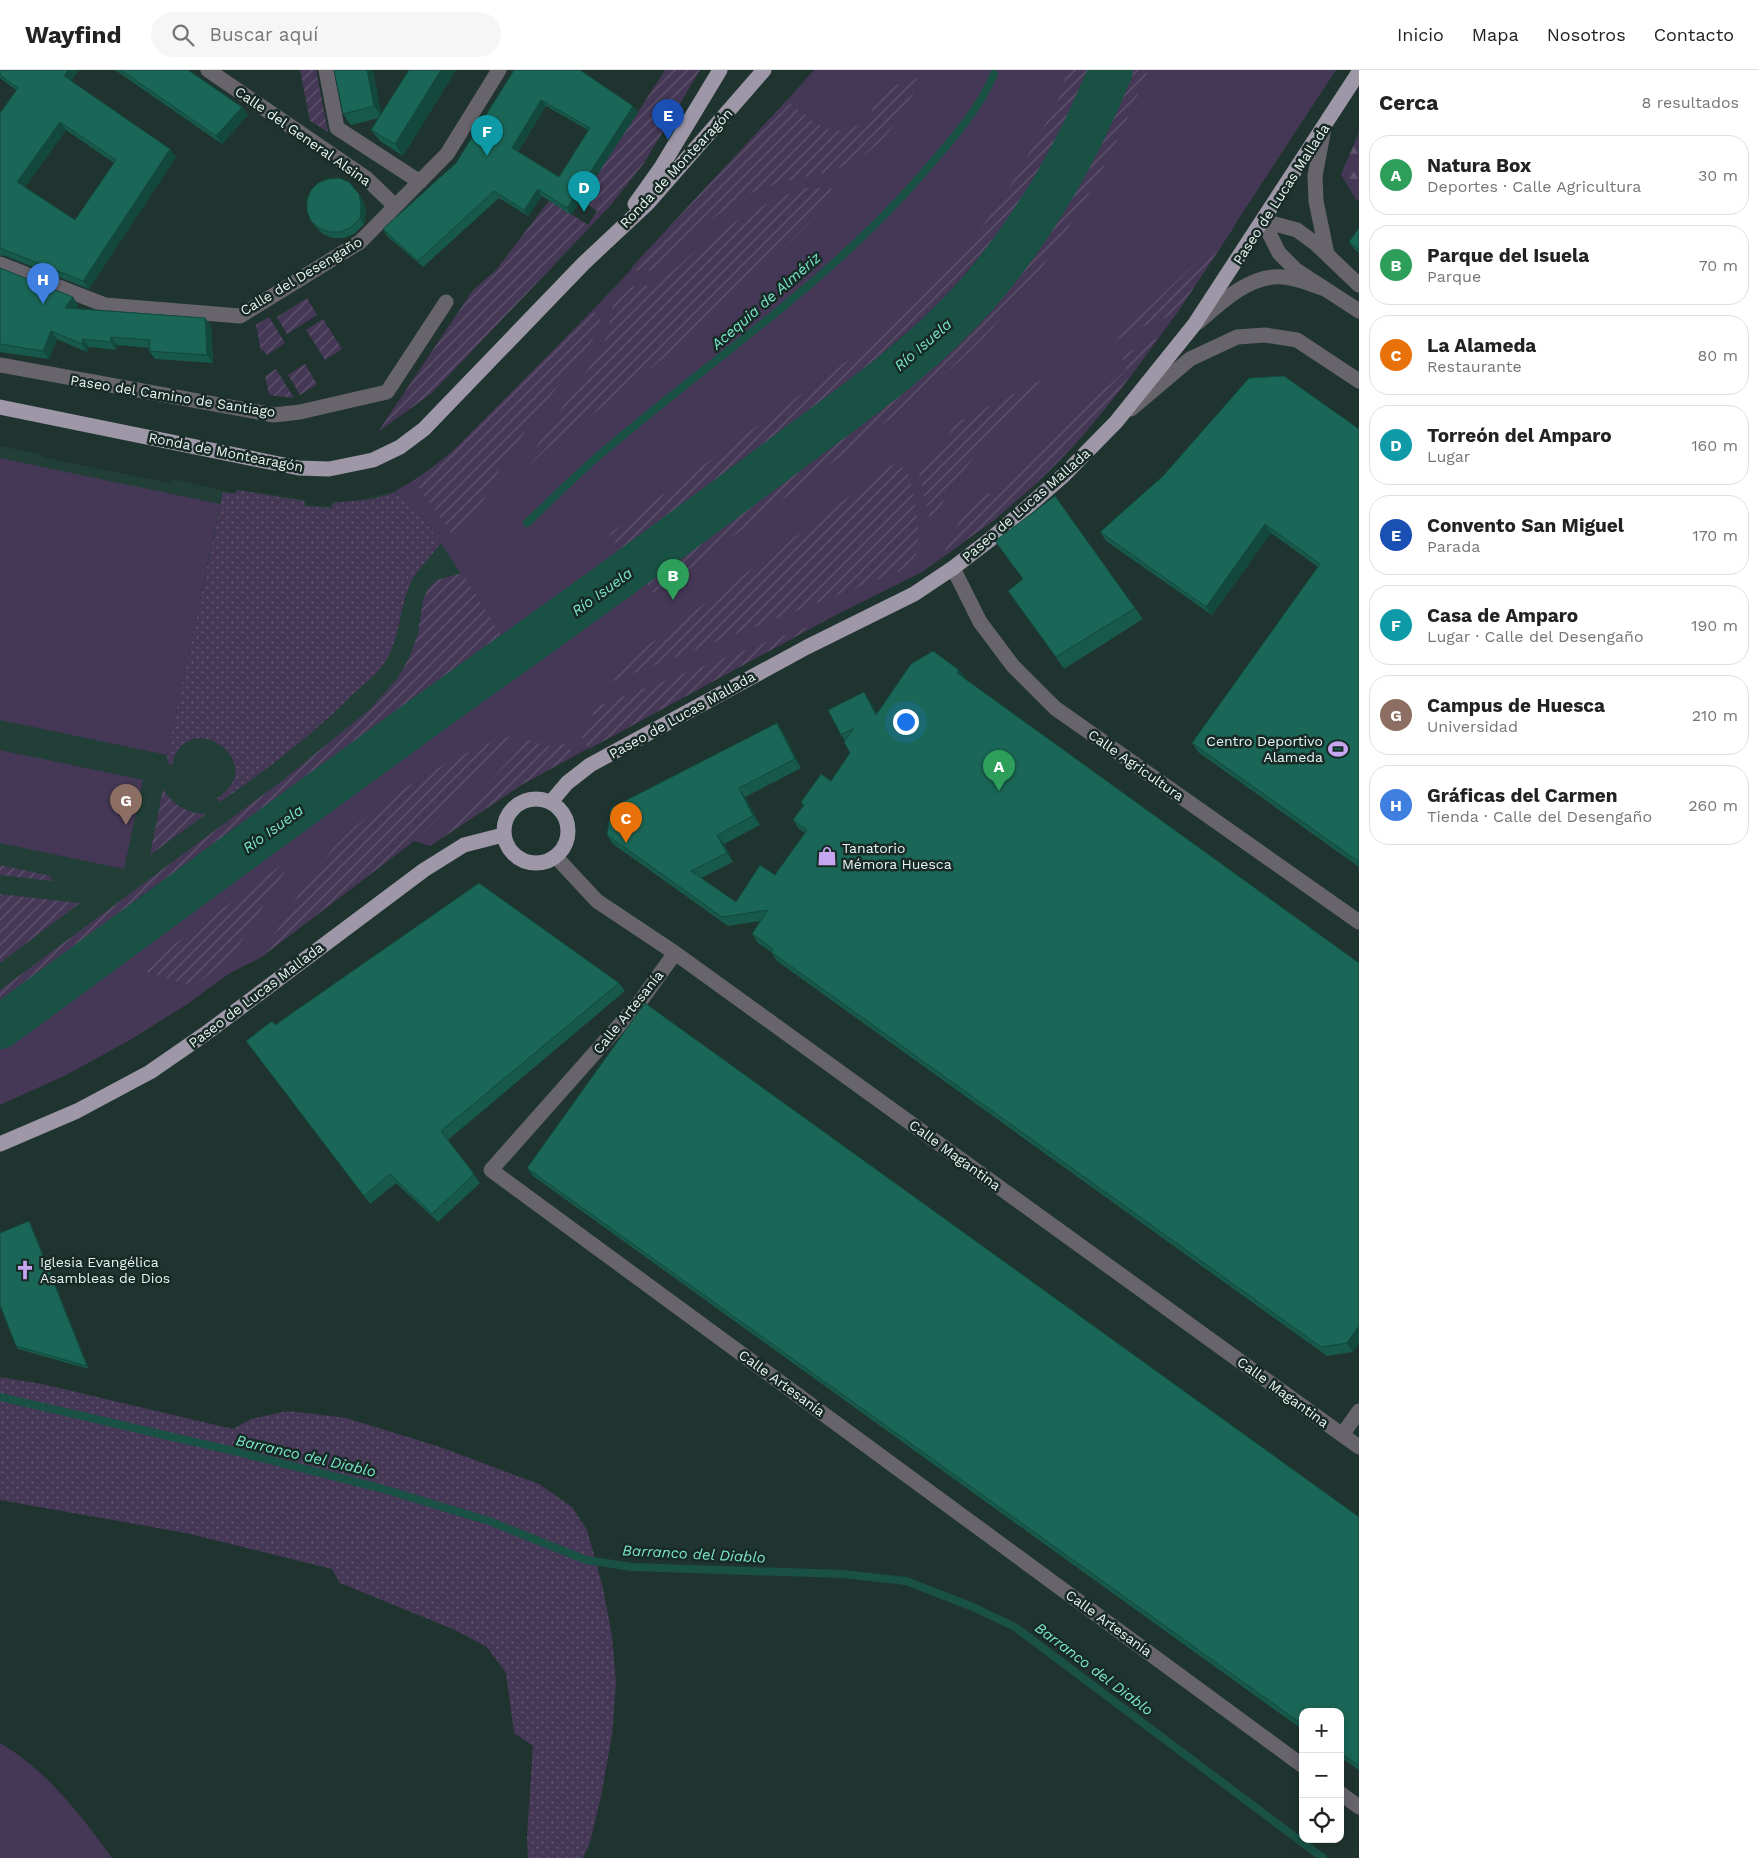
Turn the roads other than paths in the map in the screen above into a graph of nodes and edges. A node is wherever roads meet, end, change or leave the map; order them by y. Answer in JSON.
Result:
{"nodes":[{"id":1,"x":208,"y":70,"type":"edge"},
{"id":2,"x":326,"y":70,"type":"edge"},
{"id":3,"x":499,"y":70,"type":"edge"},
{"id":4,"x":720,"y":70,"type":"edge"},
{"id":5,"x":764,"y":70,"type":"edge"},
{"id":6,"x":1359,"y":72,"type":"edge"},
{"id":7,"x":1355,"y":81,"type":"edge"},
{"id":8,"x":1324,"y":128,"type":"junction"},
{"id":9,"x":420,"y":182,"type":"junction"},
{"id":10,"x":395,"y":206,"type":"junction"},
{"id":11,"x":1262,"y":221,"type":"junction"},
{"id":12,"x":1327,"y":254,"type":"junction"},
{"id":13,"x":584,"y":263,"type":"junction"},
{"id":14,"x":0,"y":264,"type":"edge"},
{"id":15,"x":1359,"y":285,"type":"edge"},
{"id":16,"x":1325,"y":289,"type":"junction"},
{"id":17,"x":446,"y":302,"type":"dead end"},
{"id":18,"x":1359,"y":311,"type":"edge"},
{"id":19,"x":1194,"y":325,"type":"junction"},
{"id":20,"x":0,"y":365,"type":"edge"},
{"id":21,"x":1359,"y":381,"type":"edge"},
{"id":22,"x":0,"y":407,"type":"edge"},
{"id":23,"x":1116,"y":422,"type":"junction"},
{"id":24,"x":953,"y":568,"type":"junction"},
{"id":25,"x":551,"y":802,"type":"junction"},
{"id":26,"x":504,"y":835,"type":"junction"},
{"id":27,"x":556,"y":857,"type":"junction"},
{"id":28,"x":1359,"y":922,"type":"edge"},
{"id":29,"x":675,"y":953,"type":"junction"},
{"id":30,"x":0,"y":1144,"type":"edge"},
{"id":31,"x":1359,"y":1411,"type":"edge"},
{"id":32,"x":1342,"y":1435,"type":"junction"},
{"id":33,"x":1359,"y":1447,"type":"edge"},
{"id":34,"x":1299,"y":1763,"type":"edge"},
{"id":35,"x":1344,"y":1796,"type":"edge"},
{"id":36,"x":1359,"y":1807,"type":"edge"}],
"edges":[{"from":1,"to":10,"type":"street","name":"Calle del General Alsina"},
{"from":2,"to":9,"type":"street"},
{"from":3,"to":9,"type":"street","name":"Calle del Desengaño"},
{"from":4,"to":13,"type":"main road","name":"Ronda de Montearagón"},
{"from":5,"to":13,"type":"main road","name":"Ronda de Montearagón"},
{"from":6,"to":7,"type":"main road","name":"Paseo de Lucas Mallada"},
{"from":7,"to":8,"type":"main road","name":"Paseo de Lucas Mallada"},
{"from":8,"to":11,"type":"main road","name":"Paseo de Lucas Mallada"},
{"from":8,"to":12,"type":"street"},
{"from":9,"to":10,"type":"street","name":"Calle del Desengaño"},
{"from":10,"to":14,"type":"street","name":"Calle del Desengaño"},
{"from":11,"to":12,"type":"street"},
{"from":11,"to":16,"type":"street"},
{"from":11,"to":19,"type":"main road","name":"Paseo de Lucas Mallada"},
{"from":12,"to":15,"type":"street"},
{"from":13,"to":22,"type":"main road","name":"Ronda de Montearagón"},
{"from":16,"to":18,"type":"street"},
{"from":16,"to":19,"type":"street"},
{"from":17,"to":20,"type":"street","name":"Paseo del Camino de Santiago"},
{"from":19,"to":23,"type":"main road","name":"Paseo de Lucas Mallada"},
{"from":21,"to":23,"type":"street"},
{"from":23,"to":24,"type":"main road","name":"Paseo de Lucas Mallada"},
{"from":24,"to":25,"type":"main road","name":"Paseo de Lucas Mallada"},
{"from":24,"to":28,"type":"street","name":"Calle Agricultura"},
{"from":25,"to":26,"type":"main road"},
{"from":25,"to":27,"type":"main road"},
{"from":26,"to":27,"type":"main road"},
{"from":26,"to":30,"type":"main road","name":"Paseo de Lucas Mallada"},
{"from":27,"to":29,"type":"street","name":"Calle Magantina"},
{"from":29,"to":32,"type":"street","name":"Calle Magantina"},
{"from":29,"to":34,"type":"street","name":"Calle Artesanía"},
{"from":31,"to":32,"type":"street"},
{"from":32,"to":33,"type":"street","name":"Calle Magantina"},
{"from":35,"to":36,"type":"street"}]}
